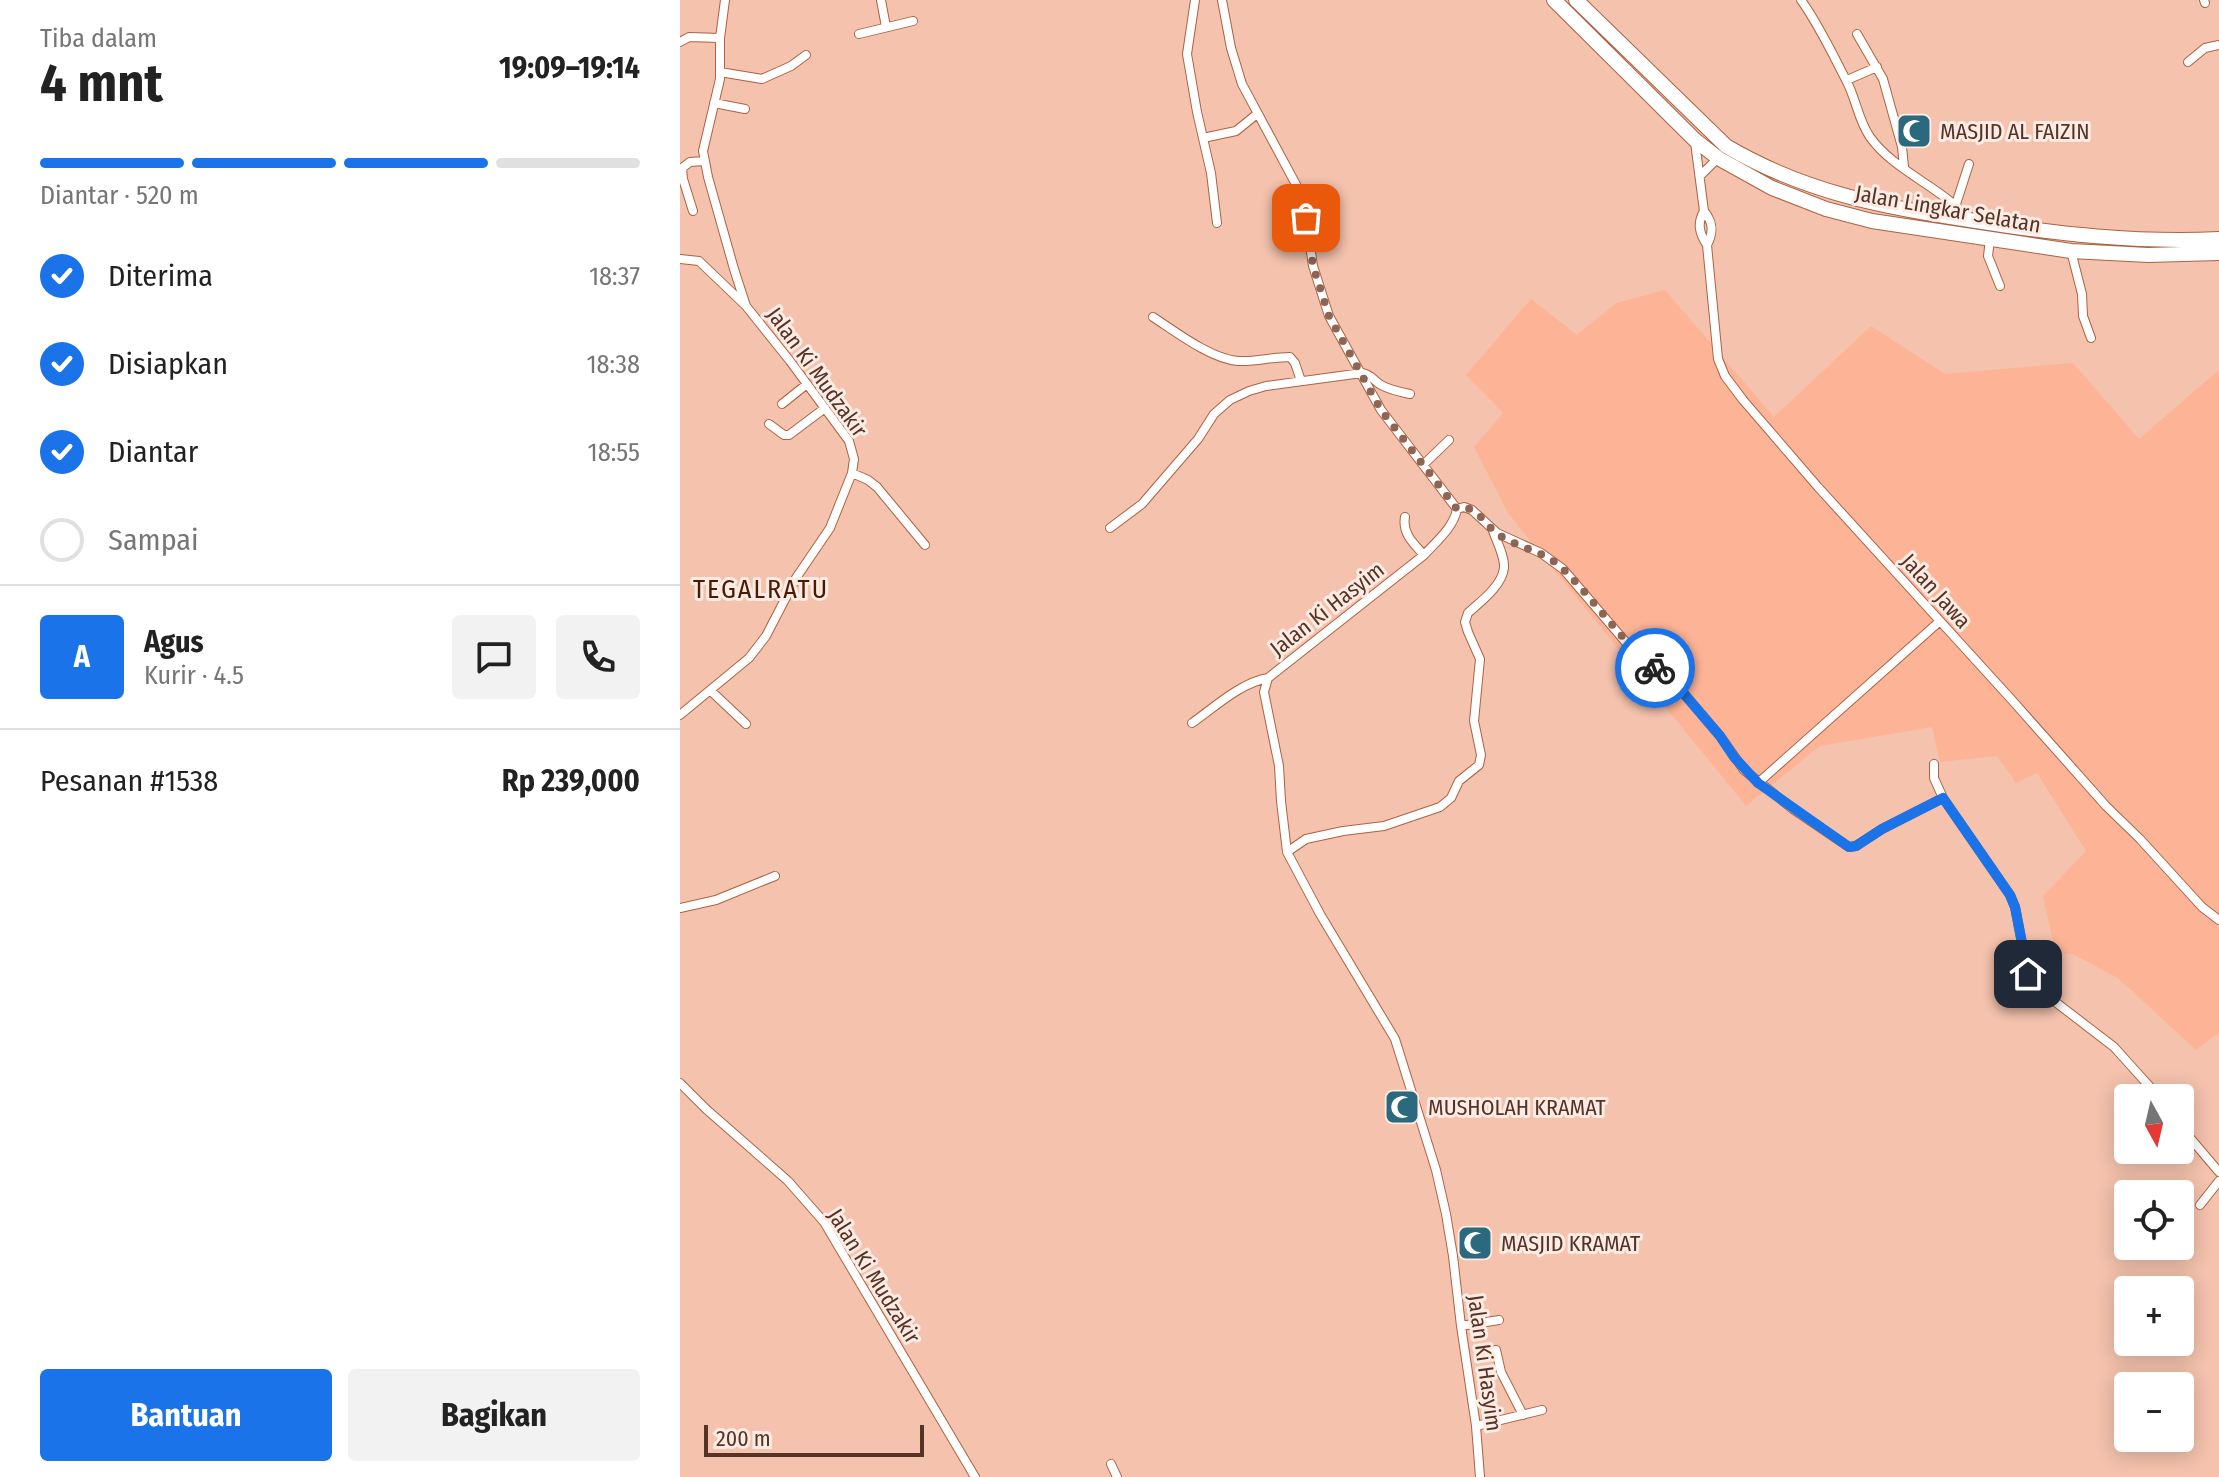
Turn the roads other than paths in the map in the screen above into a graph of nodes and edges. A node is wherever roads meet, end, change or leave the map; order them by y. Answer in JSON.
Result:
{"nodes":[{"id":1,"x":725,"y":0,"type":"edge"},
{"id":2,"x":881,"y":0,"type":"edge"},
{"id":3,"x":1195,"y":0,"type":"edge"},
{"id":4,"x":1222,"y":0,"type":"edge"},
{"id":5,"x":1554,"y":0,"type":"edge"},
{"id":6,"x":1576,"y":0,"type":"edge"},
{"id":7,"x":1801,"y":0,"type":"edge"},
{"id":8,"x":913,"y":21,"type":"dead end"},
{"id":9,"x":886,"y":27,"type":"junction"},
{"id":10,"x":859,"y":34,"type":"dead end"},
{"id":11,"x":1857,"y":34,"type":"dead end"},
{"id":12,"x":720,"y":38,"type":"junction"},
{"id":13,"x":680,"y":42,"type":"edge"},
{"id":14,"x":2219,"y":45,"type":"edge"},
{"id":15,"x":806,"y":55,"type":"dead end"},
{"id":16,"x":2188,"y":62,"type":"dead end"},
{"id":17,"x":1877,"y":67,"type":"junction"},
{"id":18,"x":720,"y":72,"type":"junction"},
{"id":19,"x":1847,"y":80,"type":"junction"},
{"id":20,"x":714,"y":103,"type":"junction"},
{"id":21,"x":745,"y":109,"type":"dead end"},
{"id":22,"x":1257,"y":114,"type":"junction"},
{"id":23,"x":1203,"y":138,"type":"junction"},
{"id":24,"x":1695,"y":140,"type":"junction"},
{"id":25,"x":1718,"y":158,"type":"junction"},
{"id":26,"x":705,"y":161,"type":"junction"},
{"id":27,"x":1969,"y":164,"type":"dead end"},
{"id":28,"x":1904,"y":167,"type":"junction"},
{"id":29,"x":1753,"y":170,"type":"junction"},
{"id":30,"x":1700,"y":176,"type":"junction"},
{"id":31,"x":1956,"y":204,"type":"junction"},
{"id":32,"x":693,"y":211,"type":"dead end"},
{"id":33,"x":1970,"y":220,"type":"junction"},
{"id":34,"x":1217,"y":223,"type":"dead end"},
{"id":35,"x":1990,"y":239,"type":"junction"},
{"id":36,"x":2219,"y":239,"type":"edge"},
{"id":37,"x":2071,"y":251,"type":"junction"},
{"id":38,"x":2219,"y":253,"type":"edge"},
{"id":39,"x":680,"y":259,"type":"edge"},
{"id":40,"x":2000,"y":286,"type":"dead end"},
{"id":41,"x":746,"y":306,"type":"junction"},
{"id":42,"x":1153,"y":317,"type":"dead end"},
{"id":43,"x":2091,"y":338,"type":"dead end"},
{"id":44,"x":1362,"y":373,"type":"junction"},
{"id":45,"x":1301,"y":381,"type":"junction"},
{"id":46,"x":807,"y":384,"type":"junction"},
{"id":47,"x":1410,"y":394,"type":"dead end"},
{"id":48,"x":782,"y":404,"type":"dead end"},
{"id":49,"x":825,"y":408,"type":"junction"},
{"id":50,"x":769,"y":424,"type":"dead end"},
{"id":51,"x":1449,"y":440,"type":"dead end"},
{"id":52,"x":1423,"y":465,"type":"junction"},
{"id":53,"x":852,"y":473,"type":"junction"},
{"id":54,"x":1457,"y":509,"type":"junction"},
{"id":55,"x":1405,"y":517,"type":"dead end"},
{"id":56,"x":1110,"y":528,"type":"dead end"},
{"id":57,"x":1493,"y":529,"type":"junction"},
{"id":58,"x":925,"y":545,"type":"dead end"},
{"id":59,"x":1424,"y":555,"type":"junction"},
{"id":60,"x":1940,"y":621,"type":"junction"},
{"id":61,"x":1268,"y":678,"type":"junction"},
{"id":62,"x":711,"y":691,"type":"junction"},
{"id":63,"x":680,"y":715,"type":"edge"},
{"id":64,"x":1192,"y":723,"type":"dead end"},
{"id":65,"x":746,"y":724,"type":"dead end"},
{"id":66,"x":1934,"y":764,"type":"dead end"},
{"id":67,"x":1758,"y":783,"type":"junction"},
{"id":68,"x":1943,"y":798,"type":"junction"},
{"id":69,"x":1287,"y":852,"type":"junction"},
{"id":70,"x":775,"y":876,"type":"dead end"},
{"id":71,"x":680,"y":908,"type":"edge"},
{"id":72,"x":2219,"y":920,"type":"edge"},
{"id":73,"x":680,"y":1083,"type":"edge"},
{"id":74,"x":2147,"y":1084,"type":"edge"},
{"id":75,"x":2194,"y":1143,"type":"edge"},
{"id":76,"x":2217,"y":1170,"type":"edge"},
{"id":77,"x":2219,"y":1181,"type":"edge"},
{"id":78,"x":2200,"y":1205,"type":"dead end"},
{"id":79,"x":1499,"y":1320,"type":"dead end"},
{"id":80,"x":1461,"y":1326,"type":"junction"},
{"id":81,"x":1496,"y":1350,"type":"dead end"},
{"id":82,"x":1542,"y":1410,"type":"dead end"},
{"id":83,"x":1523,"y":1415,"type":"junction"},
{"id":84,"x":1476,"y":1426,"type":"junction"},
{"id":85,"x":1111,"y":1464,"type":"dead end"},
{"id":86,"x":975,"y":1477,"type":"edge"},
{"id":87,"x":1117,"y":1477,"type":"edge"},
{"id":88,"x":1480,"y":1477,"type":"edge"}],
"edges":[{"from":1,"to":12,"type":"street","name":"Jalan Ki Mudzakir"},
{"from":2,"to":9,"type":"street"},
{"from":3,"to":23,"type":"street"},
{"from":4,"to":22,"type":"street"},
{"from":5,"to":24,"type":"highway","name":"Jalan Lingkar Selatan"},
{"from":6,"to":29,"type":"highway","name":"Jalan Lingkar Selatan"},
{"from":7,"to":19,"type":"street"},
{"from":8,"to":9,"type":"street"},
{"from":9,"to":10,"type":"street"},
{"from":11,"to":17,"type":"street"},
{"from":12,"to":13,"type":"street"},
{"from":12,"to":18,"type":"street","name":"Jalan Ki Mudzakir"},
{"from":14,"to":16,"type":"street"},
{"from":15,"to":18,"type":"street"},
{"from":17,"to":19,"type":"street"},
{"from":17,"to":28,"type":"street"},
{"from":18,"to":20,"type":"street","name":"Jalan Ki Mudzakir"},
{"from":19,"to":28,"type":"street"},
{"from":20,"to":21,"type":"street"},
{"from":20,"to":26,"type":"street","name":"Jalan Ki Mudzakir"},
{"from":22,"to":23,"type":"street"},
{"from":22,"to":44,"type":"street"},
{"from":23,"to":34,"type":"street"},
{"from":24,"to":25,"type":"highway","name":"Jalan Lingkar Selatan"},
{"from":24,"to":30,"type":"street","name":"Jalan Jawa"},
{"from":25,"to":29,"type":"highway","name":"Jalan Lingkar Selatan"},
{"from":25,"to":30,"type":"street"},
{"from":26,"to":32,"type":"street"},
{"from":26,"to":41,"type":"street","name":"Jalan Ki Mudzakir"},
{"from":27,"to":31,"type":"street"},
{"from":28,"to":31,"type":"street"},
{"from":29,"to":33,"type":"highway","name":"Jalan Lingkar Selatan"},
{"from":29,"to":35,"type":"highway","name":"Jalan Lingkar Selatan"},
{"from":30,"to":60,"type":"street","name":"Jalan Jawa"},
{"from":31,"to":33,"type":"street"},
{"from":33,"to":36,"type":"highway","name":"Jalan Lingkar Selatan"},
{"from":35,"to":37,"type":"highway","name":"Jalan Lingkar Selatan"},
{"from":35,"to":40,"type":"street"},
{"from":37,"to":38,"type":"highway","name":"Jalan Lingkar Selatan"},
{"from":37,"to":43,"type":"street"},
{"from":39,"to":41,"type":"street"},
{"from":41,"to":46,"type":"street","name":"Jalan Ki Mudzakir"},
{"from":42,"to":45,"type":"street"},
{"from":44,"to":45,"type":"street"},
{"from":44,"to":47,"type":"street"},
{"from":44,"to":52,"type":"street"},
{"from":45,"to":56,"type":"street"},
{"from":46,"to":48,"type":"street"},
{"from":46,"to":49,"type":"street","name":"Jalan Ki Mudzakir"},
{"from":49,"to":50,"type":"street"},
{"from":49,"to":53,"type":"street","name":"Jalan Ki Mudzakir"},
{"from":51,"to":52,"type":"street"},
{"from":52,"to":54,"type":"street"},
{"from":53,"to":58,"type":"street"},
{"from":53,"to":62,"type":"street","name":"Jalan Ki Mudzakir"},
{"from":54,"to":57,"type":"street"},
{"from":54,"to":59,"type":"street","name":"Jalan Ki Hasyim"},
{"from":55,"to":59,"type":"street"},
{"from":57,"to":67,"type":"street"},
{"from":57,"to":69,"type":"street"},
{"from":59,"to":61,"type":"street","name":"Jalan Ki Hasyim"},
{"from":60,"to":67,"type":"street"},
{"from":60,"to":72,"type":"street","name":"Jalan Jawa"},
{"from":61,"to":64,"type":"street"},
{"from":61,"to":69,"type":"street","name":"Jalan Ki Hasyim"},
{"from":62,"to":63,"type":"street","name":"Jalan Ki Mudzakir"},
{"from":62,"to":65,"type":"street"},
{"from":66,"to":68,"type":"street"},
{"from":67,"to":68,"type":"street"},
{"from":68,"to":74,"type":"street"},
{"from":69,"to":80,"type":"street","name":"Jalan Ki Hasyim"},
{"from":70,"to":71,"type":"street"},
{"from":73,"to":86,"type":"street","name":"Jalan Ki Mudzakir"},
{"from":75,"to":76,"type":"street"},
{"from":77,"to":78,"type":"street"},
{"from":79,"to":80,"type":"street"},
{"from":80,"to":84,"type":"street","name":"Jalan Ki Hasyim"},
{"from":81,"to":83,"type":"street"},
{"from":82,"to":83,"type":"street"},
{"from":83,"to":84,"type":"street"},
{"from":84,"to":88,"type":"street","name":"Jalan Ki Hasyim"},
{"from":85,"to":87,"type":"street"}]}
